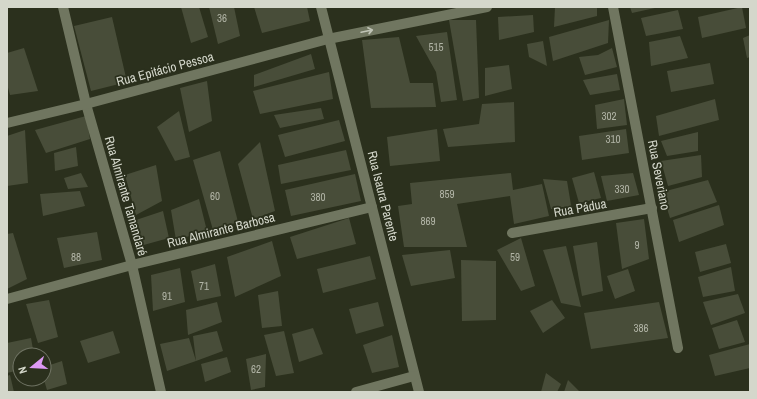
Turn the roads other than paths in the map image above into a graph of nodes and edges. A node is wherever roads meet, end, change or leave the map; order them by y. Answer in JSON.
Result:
{"nodes":[{"id":1,"x":63,"y":7,"type":"edge"},
{"id":2,"x":321,"y":7,"type":"edge"},
{"id":3,"x":487,"y":7,"type":"edge"},
{"id":4,"x":613,"y":7,"type":"edge"},
{"id":5,"x":328,"y":39,"type":"junction"},
{"id":6,"x":86,"y":104,"type":"junction"},
{"id":7,"x":7,"y":123,"type":"edge"},
{"id":8,"x":372,"y":207,"type":"junction"},
{"id":9,"x":652,"y":208,"type":"junction"},
{"id":10,"x":512,"y":234,"type":"dead end"},
{"id":11,"x":132,"y":265,"type":"junction"},
{"id":12,"x":7,"y":299,"type":"edge"},
{"id":13,"x":678,"y":348,"type":"dead end"},
{"id":14,"x":414,"y":376,"type":"junction"},
{"id":15,"x":161,"y":392,"type":"edge"},
{"id":16,"x":356,"y":392,"type":"edge"},
{"id":17,"x":419,"y":392,"type":"edge"}],
"edges":[{"from":1,"to":6,"type":"street","name":"Rua Almirante Tamandaré"},
{"from":2,"to":5,"type":"street","name":"Rua Isaura Parente"},
{"from":5,"to":3,"type":"street","name":"Rua Epitácio Pessoa","one_way":true},
{"from":4,"to":9,"type":"street","name":"Rua Severiano"},
{"from":5,"to":6,"type":"street","name":"Rua Epitácio Pessoa"},
{"from":5,"to":8,"type":"street","name":"Rua Isaura Parente"},
{"from":6,"to":7,"type":"street","name":"Rua Epitácio Pessoa"},
{"from":6,"to":11,"type":"street","name":"Rua Almirante Tamandaré"},
{"from":8,"to":11,"type":"street","name":"Rua Almirante Barbosa"},
{"from":8,"to":14,"type":"street","name":"Rua Isaura Parente"},
{"from":9,"to":10,"type":"street","name":"Rua Pádua"},
{"from":9,"to":13,"type":"street","name":"Rua Severiano"},
{"from":11,"to":12,"type":"street","name":"Rua Almirante Barbosa"},
{"from":11,"to":15,"type":"street","name":"Rua Almirante Tamandaré"},
{"from":14,"to":16,"type":"street"},
{"from":14,"to":17,"type":"street","name":"Rua Isaura Parente"}]}
